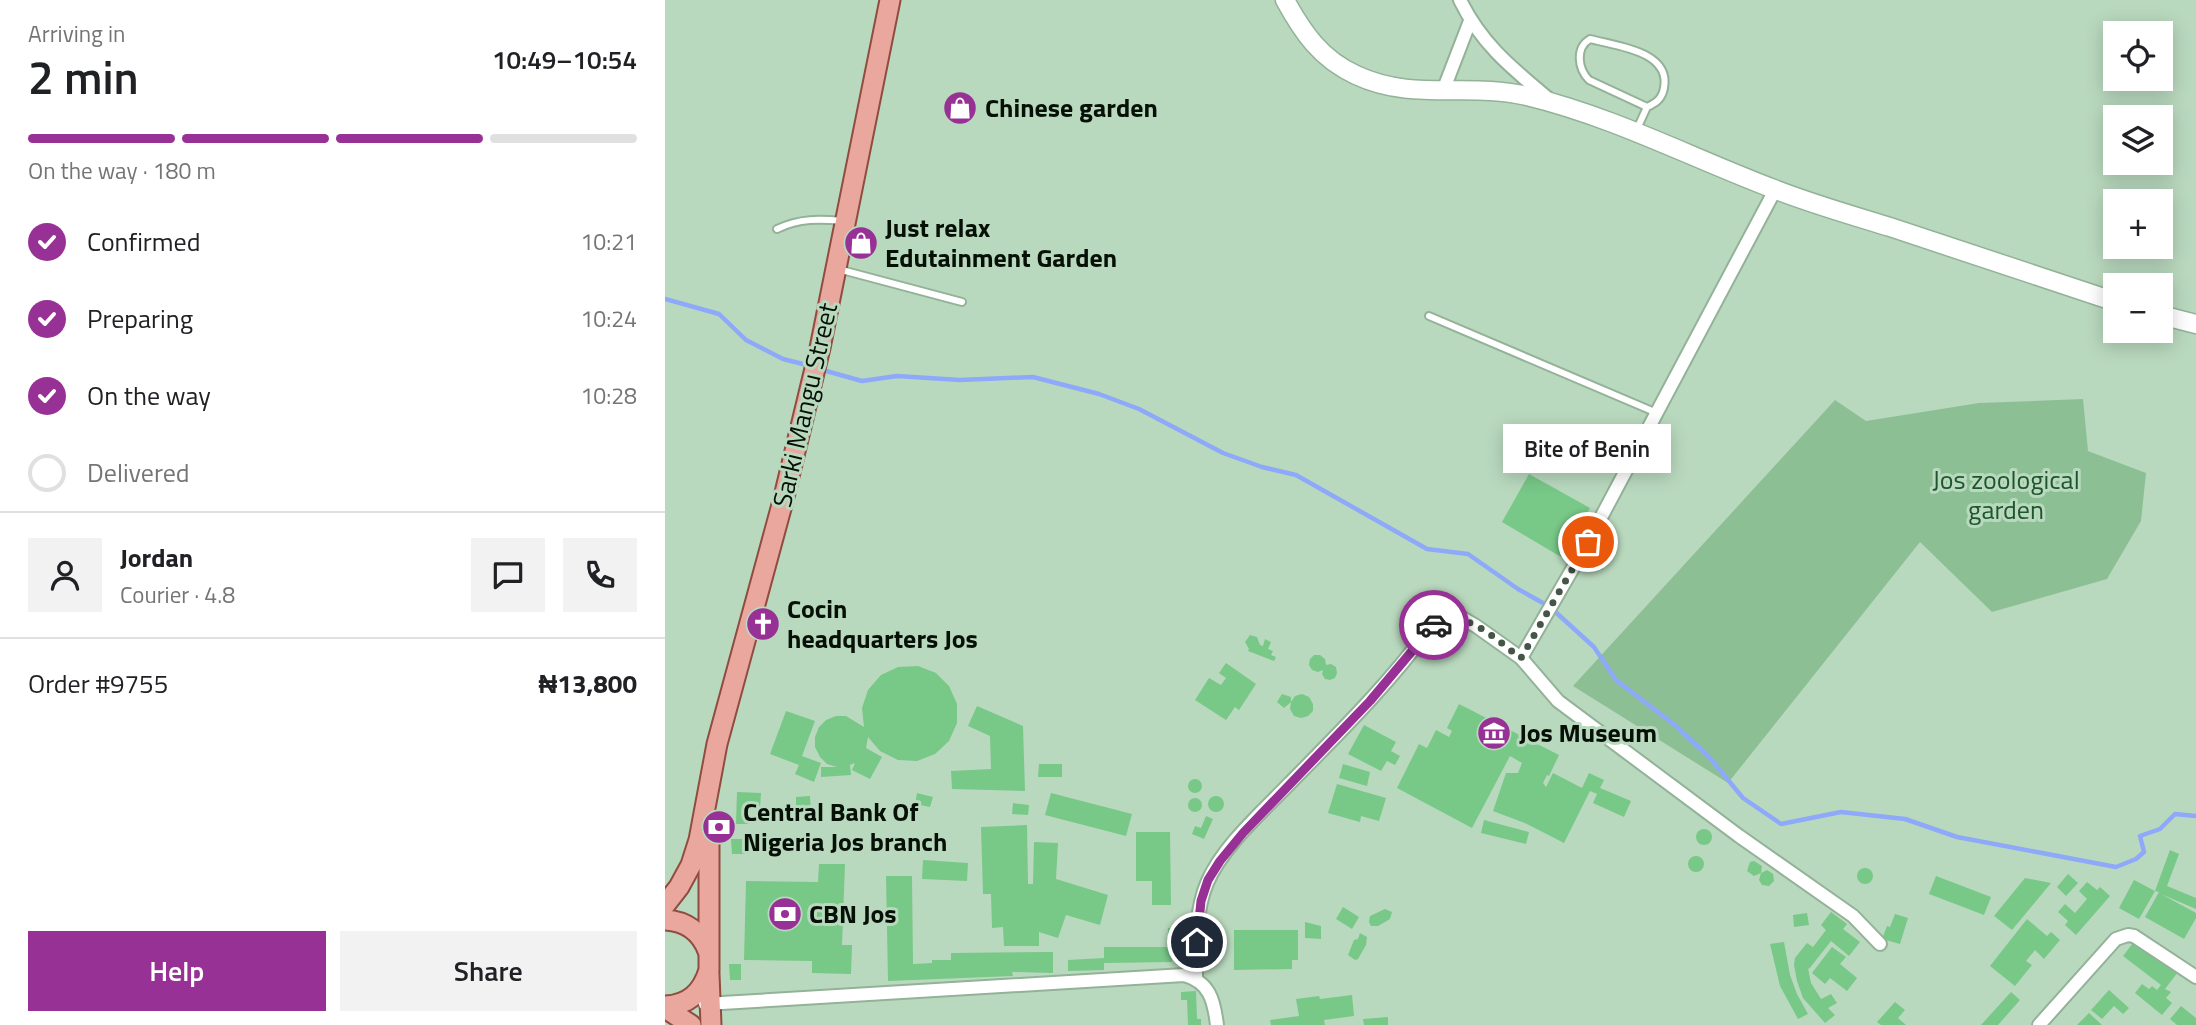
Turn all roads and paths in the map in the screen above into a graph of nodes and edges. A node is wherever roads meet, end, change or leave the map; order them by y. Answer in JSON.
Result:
{"nodes":[{"id":1,"x":890,"y":0,"type":"edge"},
{"id":2,"x":1285,"y":0,"type":"edge"},
{"id":3,"x":1460,"y":0,"type":"edge"},
{"id":4,"x":1470,"y":21,"type":"junction"},
{"id":5,"x":1443,"y":91,"type":"junction"},
{"id":6,"x":1556,"y":105,"type":"junction"},
{"id":7,"x":1647,"y":107,"type":"junction"},
{"id":8,"x":1636,"y":130,"type":"junction"},
{"id":9,"x":1775,"y":190,"type":"junction"},
{"id":10,"x":846,"y":222,"type":"junction"},
{"id":11,"x":777,"y":229,"type":"dead end"},
{"id":12,"x":836,"y":269,"type":"junction"},
{"id":13,"x":2103,"y":298,"type":"edge"},
{"id":14,"x":962,"y":302,"type":"dead end"},
{"id":15,"x":1429,"y":316,"type":"dead end"},
{"id":16,"x":2173,"y":319,"type":"edge"},
{"id":17,"x":2196,"y":324,"type":"edge"},
{"id":18,"x":1657,"y":413,"type":"junction"},
{"id":19,"x":1521,"y":658,"type":"junction"},
{"id":20,"x":707,"y":807,"type":"junction"},
{"id":21,"x":665,"y":905,"type":"edge"},
{"id":22,"x":669,"y":919,"type":"edge"},
{"id":23,"x":1880,"y":944,"type":"dead end"},
{"id":24,"x":709,"y":961,"type":"junction"},
{"id":25,"x":2196,"y":977,"type":"edge"},
{"id":26,"x":1196,"y":978,"type":"junction"},
{"id":27,"x":710,"y":1004,"type":"junction"},
{"id":28,"x":669,"y":1007,"type":"edge"},
{"id":29,"x":691,"y":1025,"type":"edge"},
{"id":30,"x":711,"y":1025,"type":"edge"},
{"id":31,"x":1217,"y":1025,"type":"edge"},
{"id":32,"x":2039,"y":1025,"type":"edge"}],
"edges":[{"from":1,"to":10,"type":"main road","name":"Sarki Mangu Street"},
{"from":2,"to":5,"type":"street"},
{"from":3,"to":4,"type":"street"},
{"from":4,"to":5,"type":"street"},
{"from":4,"to":6,"type":"street"},
{"from":5,"to":6,"type":"street"},
{"from":6,"to":8,"type":"street"},
{"from":7,"to":7,"type":"lane"},
{"from":7,"to":8,"type":"lane"},
{"from":8,"to":9,"type":"street"},
{"from":9,"to":13,"type":"street"},
{"from":9,"to":18,"type":"street"},
{"from":10,"to":11,"type":"lane"},
{"from":10,"to":12,"type":"main road","name":"Sarki Mangu Street"},
{"from":12,"to":14,"type":"lane"},
{"from":12,"to":20,"type":"main road","name":"Sarki Mangu Street"},
{"from":15,"to":18,"type":"lane"},
{"from":16,"to":17,"type":"street"},
{"from":18,"to":19,"type":"street"},
{"from":19,"to":23,"type":"street"},
{"from":19,"to":26,"type":"street"},
{"from":20,"to":21,"type":"main road"},
{"from":20,"to":24,"type":"main road"},
{"from":22,"to":24,"type":"main road"},
{"from":24,"to":27,"type":"main road"},
{"from":24,"to":28,"type":"main road"},
{"from":25,"to":32,"type":"street"},
{"from":26,"to":27,"type":"street"},
{"from":26,"to":31,"type":"street"},
{"from":27,"to":28,"type":"street"},
{"from":27,"to":30,"type":"main road"},
{"from":28,"to":29,"type":"main road"}]}
